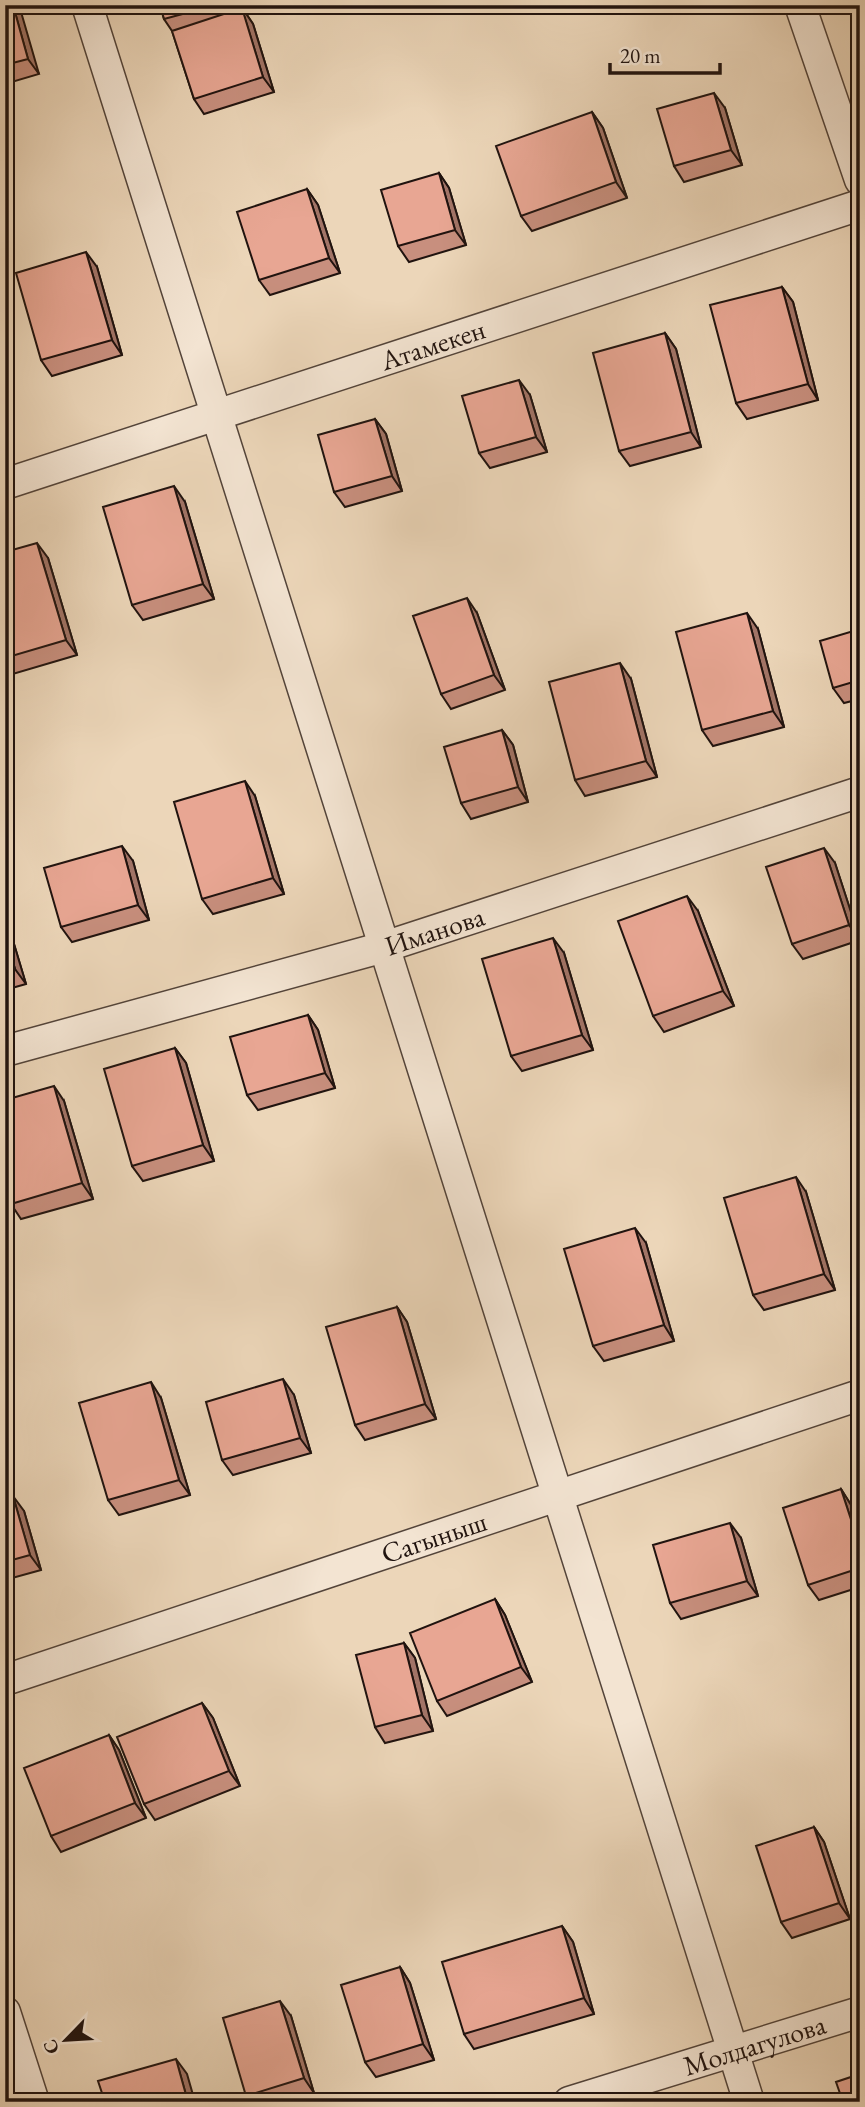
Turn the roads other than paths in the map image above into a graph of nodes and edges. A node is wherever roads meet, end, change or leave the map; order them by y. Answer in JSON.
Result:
{"nodes":[{"id":1,"x":87,"y":5,"type":"edge"},
{"id":2,"x":800,"y":5,"type":"edge"},
{"id":3,"x":860,"y":180,"type":"edge"},
{"id":4,"x":860,"y":205,"type":"edge"},
{"id":5,"x":216,"y":415,"type":"junction"},
{"id":6,"x":5,"y":484,"type":"edge"},
{"id":7,"x":860,"y":792,"type":"edge"},
{"id":8,"x":384,"y":947,"type":"junction"},
{"id":9,"x":5,"y":1051,"type":"edge"},
{"id":10,"x":860,"y":1395,"type":"edge"},
{"id":11,"x":556,"y":1496,"type":"junction"},
{"id":12,"x":5,"y":1680,"type":"edge"},
{"id":13,"x":5,"y":2012,"type":"edge"},
{"id":14,"x":860,"y":2012,"type":"edge"},
{"id":15,"x":733,"y":2052,"type":"junction"},
{"id":16,"x":34,"y":2102,"type":"edge"},
{"id":17,"x":569,"y":2102,"type":"edge"},
{"id":18,"x":749,"y":2102,"type":"edge"}],
"edges":[{"from":1,"to":5,"type":"street"},
{"from":2,"to":3,"type":"street"},
{"from":4,"to":5,"type":"street","name":"Атамекен"},
{"from":5,"to":6,"type":"street","name":"Атамекен"},
{"from":5,"to":8,"type":"street"},
{"from":7,"to":8,"type":"street","name":"Иманова"},
{"from":8,"to":9,"type":"street","name":"Иманова"},
{"from":8,"to":11,"type":"street"},
{"from":10,"to":11,"type":"street","name":"Сагыныш"},
{"from":11,"to":12,"type":"street","name":"Сагыныш"},
{"from":11,"to":15,"type":"street"},
{"from":13,"to":16,"type":"street"},
{"from":14,"to":15,"type":"street","name":"Молдагулова"},
{"from":15,"to":17,"type":"street","name":"Молдагулова"},
{"from":15,"to":18,"type":"street"}]}
